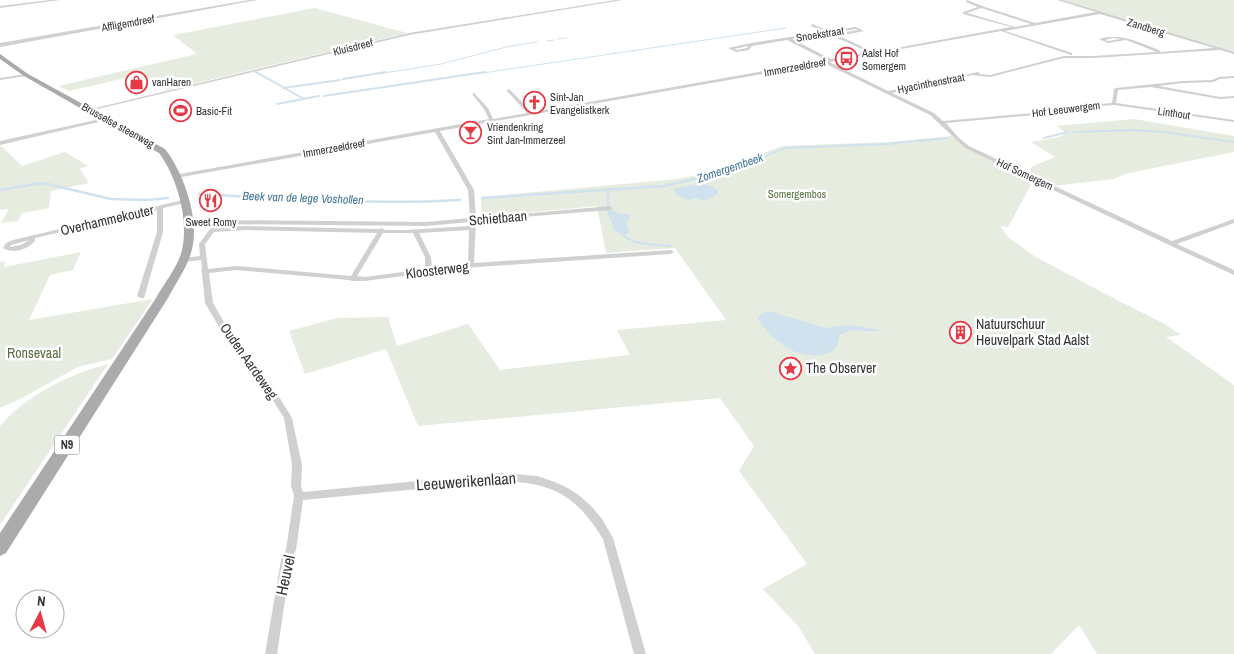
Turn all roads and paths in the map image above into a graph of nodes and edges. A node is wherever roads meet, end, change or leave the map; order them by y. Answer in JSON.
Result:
{"nodes":[{"id":1,"x":58,"y":0,"type":"edge"},
{"id":2,"x":256,"y":0,"type":"edge"},
{"id":3,"x":621,"y":0,"type":"edge"},
{"id":4,"x":1059,"y":0,"type":"edge"},
{"id":5,"x":967,"y":1,"type":"edge"},
{"id":6,"x":0,"y":7,"type":"edge"},
{"id":7,"x":981,"y":7,"type":"junction"},
{"id":8,"x":1099,"y":13,"type":"junction"},
{"id":9,"x":1036,"y":24,"type":"junction"},
{"id":10,"x":812,"y":25,"type":"dead end"},
{"id":11,"x":1015,"y":28,"type":"junction"},
{"id":12,"x":1000,"y":31,"type":"junction"},
{"id":13,"x":830,"y":32,"type":"junction"},
{"id":14,"x":836,"y":35,"type":"junction"},
{"id":15,"x":787,"y":39,"type":"junction"},
{"id":16,"x":1124,"y":40,"type":"junction"},
{"id":17,"x":751,"y":44,"type":"dead end"},
{"id":18,"x":0,"y":45,"type":"edge"},
{"id":19,"x":1220,"y":49,"type":"junction"},
{"id":20,"x":874,"y":52,"type":"junction"},
{"id":21,"x":1162,"y":53,"type":"junction"},
{"id":22,"x":1234,"y":53,"type":"edge"},
{"id":23,"x":1063,"y":55,"type":"junction"},
{"id":24,"x":0,"y":56,"type":"edge"},
{"id":25,"x":828,"y":61,"type":"junction"},
{"id":26,"x":26,"y":75,"type":"junction"},
{"id":27,"x":1234,"y":77,"type":"edge"},
{"id":28,"x":0,"y":79,"type":"edge"},
{"id":29,"x":1149,"y":85,"type":"junction"},
{"id":30,"x":509,"y":90,"type":"dead end"},
{"id":31,"x":889,"y":92,"type":"junction"},
{"id":32,"x":474,"y":94,"type":"dead end"},
{"id":33,"x":1234,"y":97,"type":"edge"},
{"id":34,"x":1225,"y":98,"type":"junction"},
{"id":35,"x":1234,"y":102,"type":"edge"},
{"id":36,"x":1114,"y":104,"type":"junction"},
{"id":37,"x":89,"y":110,"type":"junction"},
{"id":38,"x":531,"y":114,"type":"junction"},
{"id":39,"x":105,"y":118,"type":"junction"},
{"id":40,"x":492,"y":120,"type":"junction"},
{"id":41,"x":1234,"y":121,"type":"edge"},
{"id":42,"x":943,"y":122,"type":"junction"},
{"id":43,"x":436,"y":130,"type":"junction"},
{"id":44,"x":0,"y":143,"type":"edge"},
{"id":45,"x":176,"y":176,"type":"junction"},
{"id":46,"x":183,"y":202,"type":"junction"},
{"id":47,"x":160,"y":208,"type":"junction"},
{"id":48,"x":607,"y":208,"type":"dead end"},
{"id":49,"x":473,"y":219,"type":"junction"},
{"id":50,"x":1234,"y":221,"type":"edge"},
{"id":51,"x":206,"y":223,"type":"junction"},
{"id":52,"x":386,"y":224,"type":"junction"},
{"id":53,"x":189,"y":226,"type":"junction"},
{"id":54,"x":258,"y":226,"type":"junction"},
{"id":55,"x":472,"y":228,"type":"junction"},
{"id":56,"x":212,"y":230,"type":"junction"},
{"id":57,"x":382,"y":232,"type":"junction"},
{"id":58,"x":415,"y":232,"type":"junction"},
{"id":59,"x":31,"y":237,"type":"dead end"},
{"id":60,"x":1171,"y":244,"type":"junction"},
{"id":61,"x":671,"y":252,"type":"dead end"},
{"id":62,"x":202,"y":258,"type":"junction"},
{"id":63,"x":183,"y":260,"type":"junction"},
{"id":64,"x":471,"y":266,"type":"junction"},
{"id":65,"x":204,"y":271,"type":"junction"},
{"id":66,"x":429,"y":271,"type":"junction"},
{"id":67,"x":1234,"y":273,"type":"edge"},
{"id":68,"x":352,"y":278,"type":"junction"},
{"id":69,"x":141,"y":296,"type":"dead end"},
{"id":70,"x":299,"y":496,"type":"junction"},
{"id":71,"x":0,"y":548,"type":"edge"},
{"id":72,"x":271,"y":654,"type":"edge"},
{"id":73,"x":640,"y":654,"type":"edge"}],
"edges":[{"from":1,"to":6,"type":"street"},
{"from":2,"to":18,"type":"street","name":"Affligemdreef"},
{"from":3,"to":37,"type":"street","name":"Kluisdreef"},
{"from":4,"to":8,"type":"street","name":"Zandberg"},
{"from":5,"to":7,"type":"street"},
{"from":7,"to":9,"type":"street"},
{"from":7,"to":11,"type":"street"},
{"from":8,"to":9,"type":"street","name":"Immerzeeldreef"},
{"from":8,"to":19,"type":"street","name":"Zandberg"},
{"from":9,"to":11,"type":"street","name":"Immerzeeldreef"},
{"from":10,"to":13,"type":"street"},
{"from":11,"to":12,"type":"street","name":"Immerzeeldreef"},
{"from":12,"to":20,"type":"street","name":"Immerzeeldreef"},
{"from":12,"to":23,"type":"street"},
{"from":13,"to":14,"type":"street"},
{"from":13,"to":14,"type":"street","name":"Snoekstraat"},
{"from":13,"to":15,"type":"street","name":"Snoekstraat"},
{"from":14,"to":20,"type":"street"},
{"from":15,"to":17,"type":"street","name":"Snoekstraat"},
{"from":15,"to":25,"type":"street","name":"Hof Somergem"},
{"from":16,"to":16,"type":"street","name":"Hyacinthenstraat"},
{"from":16,"to":21,"type":"street","name":"Hyacinthenstraat"},
{"from":19,"to":21,"type":"street","name":"Hyacinthenstraat"},
{"from":19,"to":22,"type":"street","name":"Zandberg"},
{"from":20,"to":25,"type":"street","name":"Immerzeeldreef"},
{"from":21,"to":23,"type":"street","name":"Hyacinthenstraat"},
{"from":23,"to":31,"type":"street","name":"Hyacinthenstraat"},
{"from":24,"to":26,"type":"main road","name":"Brusselse steenweg","number":"N9"},
{"from":25,"to":31,"type":"street","name":"Hof Somergem"},
{"from":25,"to":38,"type":"street","name":"Immerzeeldreef"},
{"from":26,"to":28,"type":"street"},
{"from":26,"to":37,"type":"main road","name":"Brusselse steenweg","number":"N9"},
{"from":27,"to":29,"type":"street","name":"Hof Leeuwergem"},
{"from":29,"to":34,"type":"street","name":"Linthout"},
{"from":29,"to":36,"type":"street","name":"Hof Leeuwergem"},
{"from":30,"to":38,"type":"street"},
{"from":31,"to":42,"type":"street","name":"Hof Somergem"},
{"from":32,"to":40,"type":"street"},
{"from":33,"to":34,"type":"street","name":"Linthout"},
{"from":34,"to":35,"type":"street"},
{"from":36,"to":41,"type":"street","name":"Linthout"},
{"from":36,"to":42,"type":"street","name":"Hof Leeuwergem"},
{"from":37,"to":39,"type":"main road","name":"Brusselse steenweg","number":"N9"},
{"from":38,"to":40,"type":"street","name":"Immerzeeldreef"},
{"from":39,"to":44,"type":"street"},
{"from":39,"to":45,"type":"main road","name":"Brusselse steenweg","number":"N9"},
{"from":40,"to":43,"type":"street","name":"Immerzeeldreef"},
{"from":42,"to":60,"type":"street","name":"Hof Somergem"},
{"from":43,"to":45,"type":"street","name":"Immerzeeldreef"},
{"from":43,"to":49,"type":"street"},
{"from":45,"to":46,"type":"main road","name":"Brusselse steenweg","number":"N9"},
{"from":46,"to":47,"type":"street","name":"Overhammekouter"},
{"from":46,"to":53,"type":"main road","name":"Brusselse steenweg","number":"N9"},
{"from":47,"to":59,"type":"street","name":"Overhammekouter"},
{"from":47,"to":69,"type":"street"},
{"from":48,"to":49,"type":"street","name":"Schietbaan"},
{"from":49,"to":52,"type":"street","name":"Schietbaan"},
{"from":49,"to":55,"type":"street"},
{"from":50,"to":60,"type":"street"},
{"from":51,"to":53,"type":"street","name":"Schietbaan"},
{"from":51,"to":54,"type":"street","name":"Schietbaan"},
{"from":51,"to":56,"type":"street"},
{"from":52,"to":54,"type":"street","name":"Schietbaan"},
{"from":52,"to":57,"type":"street"},
{"from":53,"to":63,"type":"main road","name":"Brusselse steenweg","number":"N9"},
{"from":54,"to":56,"type":"street","name":"Schietbaan"},
{"from":54,"to":57,"type":"street","name":"Schietbaan"},
{"from":55,"to":58,"type":"street","name":"Schietbaan"},
{"from":55,"to":64,"type":"street"},
{"from":56,"to":62,"type":"street","name":"Ouden Aardeweg"},
{"from":57,"to":58,"type":"street","name":"Schietbaan"},
{"from":57,"to":68,"type":"street"},
{"from":58,"to":66,"type":"street"},
{"from":60,"to":67,"type":"street","name":"Hof Somergem"},
{"from":61,"to":64,"type":"street","name":"Kloosterweg"},
{"from":62,"to":63,"type":"street"},
{"from":62,"to":65,"type":"street","name":"Ouden Aardeweg"},
{"from":63,"to":71,"type":"main road","name":"Brusselse steenweg","number":"N9"},
{"from":64,"to":66,"type":"street","name":"Kloosterweg"},
{"from":65,"to":68,"type":"street","name":"Kloosterweg"},
{"from":65,"to":70,"type":"street","name":"Ouden Aardeweg"},
{"from":66,"to":68,"type":"street","name":"Kloosterweg"},
{"from":70,"to":72,"type":"street","name":"Heuvel"},
{"from":70,"to":73,"type":"street","name":"Leeuwerikenlaan"}]}
